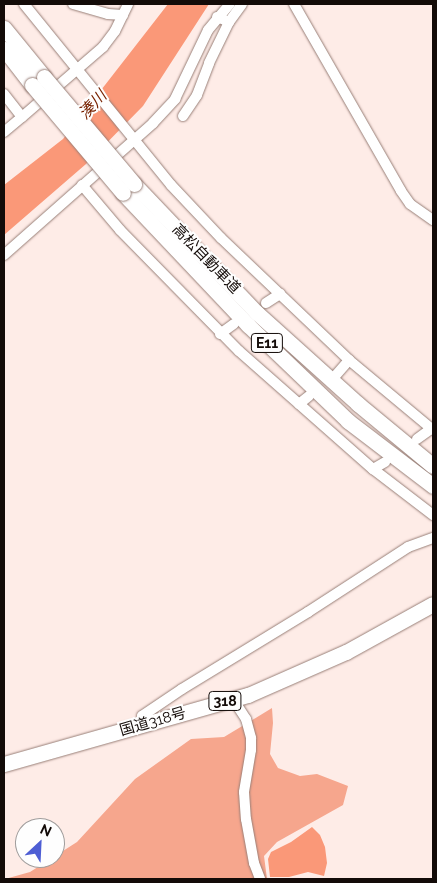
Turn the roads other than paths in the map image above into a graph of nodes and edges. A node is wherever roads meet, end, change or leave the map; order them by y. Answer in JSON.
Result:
{"nodes":[{"id":1,"x":24,"y":4,"type":"edge"},
{"id":2,"x":73,"y":4,"type":"edge"},
{"id":3,"x":128,"y":4,"type":"edge"},
{"id":4,"x":230,"y":4,"type":"edge"},
{"id":5,"x":242,"y":4,"type":"edge"},
{"id":6,"x":294,"y":4,"type":"edge"},
{"id":7,"x":122,"y":15,"type":"junction"},
{"id":8,"x":217,"y":17,"type":"junction"},
{"id":9,"x":229,"y":22,"type":"junction"},
{"id":10,"x":4,"y":28,"type":"edge"},
{"id":11,"x":4,"y":50,"type":"edge"},
{"id":12,"x":80,"y":73,"type":"junction"},
{"id":13,"x":38,"y":81,"type":"junction"},
{"id":14,"x":4,"y":94,"type":"edge"},
{"id":15,"x":183,"y":116,"type":"dead end"},
{"id":16,"x":22,"y":117,"type":"junction"},
{"id":17,"x":4,"y":132,"type":"edge"},
{"id":18,"x":133,"y":140,"type":"junction"},
{"id":19,"x":82,"y":185,"type":"junction"},
{"id":20,"x":128,"y":188,"type":"junction"},
{"id":21,"x":433,"y":220,"type":"edge"},
{"id":22,"x":4,"y":255,"type":"edge"},
{"id":23,"x":280,"y":294,"type":"junction"},
{"id":24,"x":266,"y":303,"type":"dead end"},
{"id":25,"x":234,"y":324,"type":"dead end"},
{"id":26,"x":220,"y":334,"type":"junction"},
{"id":27,"x":349,"y":360,"type":"junction"},
{"id":28,"x":336,"y":375,"type":"dead end"},
{"id":29,"x":309,"y":396,"type":"dead end"},
{"id":30,"x":299,"y":404,"type":"junction"},
{"id":31,"x":432,"y":429,"type":"edge"},
{"id":32,"x":417,"y":439,"type":"dead end"},
{"id":33,"x":385,"y":462,"type":"dead end"},
{"id":34,"x":433,"y":466,"type":"edge"},
{"id":35,"x":373,"y":469,"type":"junction"},
{"id":36,"x":429,"y":482,"type":"edge"},
{"id":37,"x":433,"y":515,"type":"edge"},
{"id":38,"x":433,"y":538,"type":"edge"},
{"id":39,"x":433,"y":604,"type":"edge"},
{"id":40,"x":233,"y":699,"type":"junction"},
{"id":41,"x":142,"y":725,"type":"junction"},
{"id":42,"x":4,"y":764,"type":"edge"},
{"id":43,"x":260,"y":879,"type":"edge"}],
"edges":[{"from":1,"to":12,"type":"street"},
{"from":2,"to":7,"type":"street"},
{"from":3,"to":7,"type":"street"},
{"from":4,"to":8,"type":"street"},
{"from":5,"to":9,"type":"street"},
{"from":6,"to":21,"type":"street"},
{"from":7,"to":12,"type":"street"},
{"from":8,"to":9,"type":"street"},
{"from":8,"to":18,"type":"street"},
{"from":9,"to":15,"type":"street"},
{"from":10,"to":13,"type":"highway","name":"高松自動車道","number":"E11"},
{"from":11,"to":13,"type":"highway","name":"高松自動車道","number":"E11"},
{"from":12,"to":16,"type":"street"},
{"from":12,"to":18,"type":"street"},
{"from":13,"to":20,"type":"highway","name":"高松自動車道","number":"E11","bridge":true},
{"from":14,"to":16,"type":"street"},
{"from":16,"to":17,"type":"street"},
{"from":18,"to":19,"type":"street"},
{"from":18,"to":23,"type":"street"},
{"from":19,"to":22,"type":"street"},
{"from":19,"to":26,"type":"street"},
{"from":20,"to":34,"type":"highway","name":"高松自動車道","number":"E11"},
{"from":20,"to":36,"type":"highway","name":"高松自動車道","number":"E11"},
{"from":23,"to":24,"type":"street"},
{"from":23,"to":27,"type":"street"},
{"from":25,"to":26,"type":"street"},
{"from":26,"to":30,"type":"street"},
{"from":27,"to":28,"type":"street"},
{"from":27,"to":31,"type":"street"},
{"from":29,"to":30,"type":"street"},
{"from":30,"to":35,"type":"street"},
{"from":31,"to":32,"type":"street"},
{"from":33,"to":35,"type":"street"},
{"from":35,"to":37,"type":"street"},
{"from":38,"to":41,"type":"street"},
{"from":39,"to":40,"type":"highway","name":"国道318号","number":"318"},
{"from":40,"to":41,"type":"highway","name":"国道318号","number":"318"},
{"from":40,"to":43,"type":"street"},
{"from":41,"to":42,"type":"highway","name":"国道318号","number":"318"}]}
